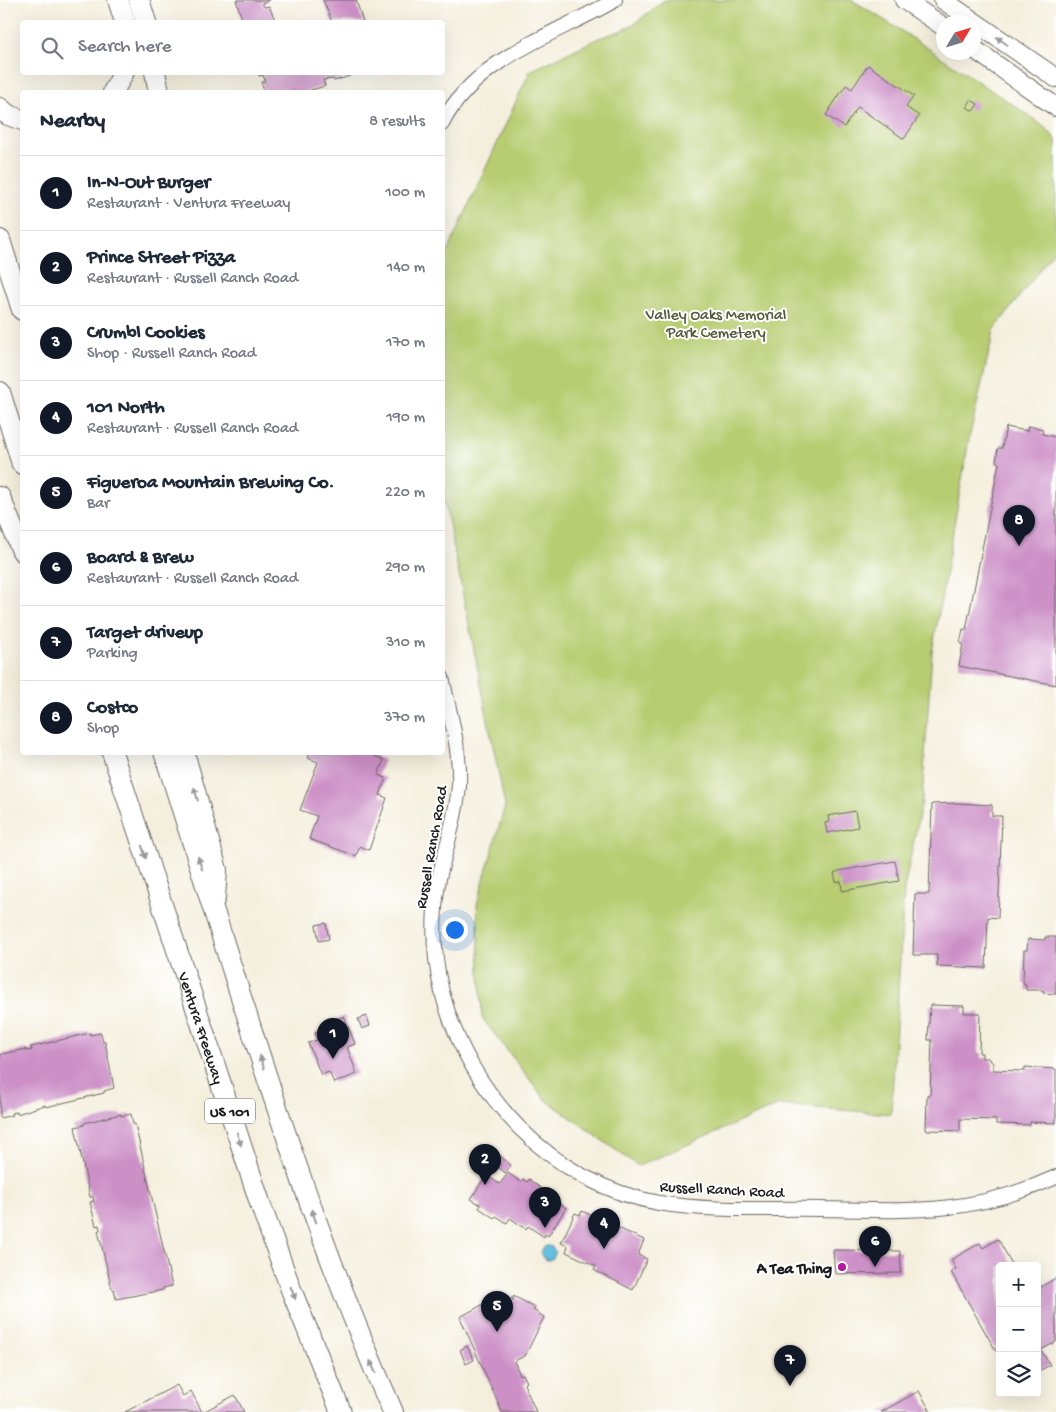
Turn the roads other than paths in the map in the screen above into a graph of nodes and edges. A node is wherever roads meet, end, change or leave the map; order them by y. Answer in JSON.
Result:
{"nodes":[{"id":1,"x":118,"y":0,"type":"edge"},
{"id":2,"x":139,"y":0,"type":"edge"},
{"id":3,"x":615,"y":0,"type":"edge"},
{"id":4,"x":904,"y":0,"type":"edge"},
{"id":5,"x":943,"y":0,"type":"edge"},
{"id":6,"x":124,"y":20,"type":"edge"},
{"id":7,"x":145,"y":20,"type":"edge"},
{"id":8,"x":936,"y":22,"type":"edge"},
{"id":9,"x":981,"y":54,"type":"edge"},
{"id":10,"x":994,"y":63,"type":"junction"},
{"id":11,"x":122,"y":75,"type":"edge"},
{"id":12,"x":156,"y":75,"type":"edge"},
{"id":13,"x":1056,"y":78,"type":"edge"},
{"id":14,"x":114,"y":90,"type":"edge"},
{"id":15,"x":159,"y":90,"type":"edge"},
{"id":16,"x":1056,"y":91,"type":"edge"},
{"id":17,"x":1056,"y":107,"type":"edge"},
{"id":18,"x":0,"y":108,"type":"edge"},
{"id":19,"x":20,"y":119,"type":"edge"},
{"id":20,"x":445,"y":120,"type":"edge"},
{"id":21,"x":0,"y":240,"type":"edge"},
{"id":22,"x":20,"y":304,"type":"edge"},
{"id":23,"x":0,"y":392,"type":"edge"},
{"id":24,"x":20,"y":457,"type":"edge"},
{"id":25,"x":0,"y":497,"type":"edge"},
{"id":26,"x":20,"y":546,"type":"edge"},
{"id":27,"x":445,"y":691,"type":"edge"},
{"id":28,"x":107,"y":755,"type":"edge"},
{"id":29,"x":113,"y":755,"type":"edge"},
{"id":30,"x":165,"y":755,"type":"edge"},
{"id":31,"x":185,"y":755,"type":"edge"},
{"id":32,"x":129,"y":806,"type":"junction"},
{"id":33,"x":214,"y":910,"type":"junction"},
{"id":34,"x":1056,"y":1177,"type":"edge"},
{"id":35,"x":342,"y":1412,"type":"edge"},
{"id":36,"x":393,"y":1412,"type":"edge"}],
"edges":[{"from":1,"to":6,"type":"highway"},
{"from":2,"to":7,"type":"highway"},
{"from":3,"to":20,"type":"street"},
{"from":4,"to":8,"type":"main road"},
{"from":13,"to":5,"type":"main road","one_way":true},
{"from":9,"to":10,"type":"main road"},
{"from":10,"to":16,"type":"main road"},
{"from":10,"to":17,"type":"main road"},
{"from":11,"to":14,"type":"highway"},
{"from":12,"to":15,"type":"highway"},
{"from":18,"to":19,"type":"highway"},
{"from":21,"to":22,"type":"highway"},
{"from":23,"to":24,"type":"highway"},
{"from":25,"to":26,"type":"highway"},
{"from":27,"to":34,"type":"street","name":"Russell Ranch Road"},
{"from":28,"to":32,"type":"highway"},
{"from":29,"to":32,"type":"highway","name":"Ventura Freeway","number":"US 101"},
{"from":33,"to":30,"type":"highway","number":"US 101","one_way":true},
{"from":33,"to":31,"type":"highway","one_way":true},
{"from":32,"to":35,"type":"highway","name":"Ventura Freeway","number":"US 101","one_way":true},
{"from":36,"to":33,"type":"highway","number":"US 101","one_way":true}]}
